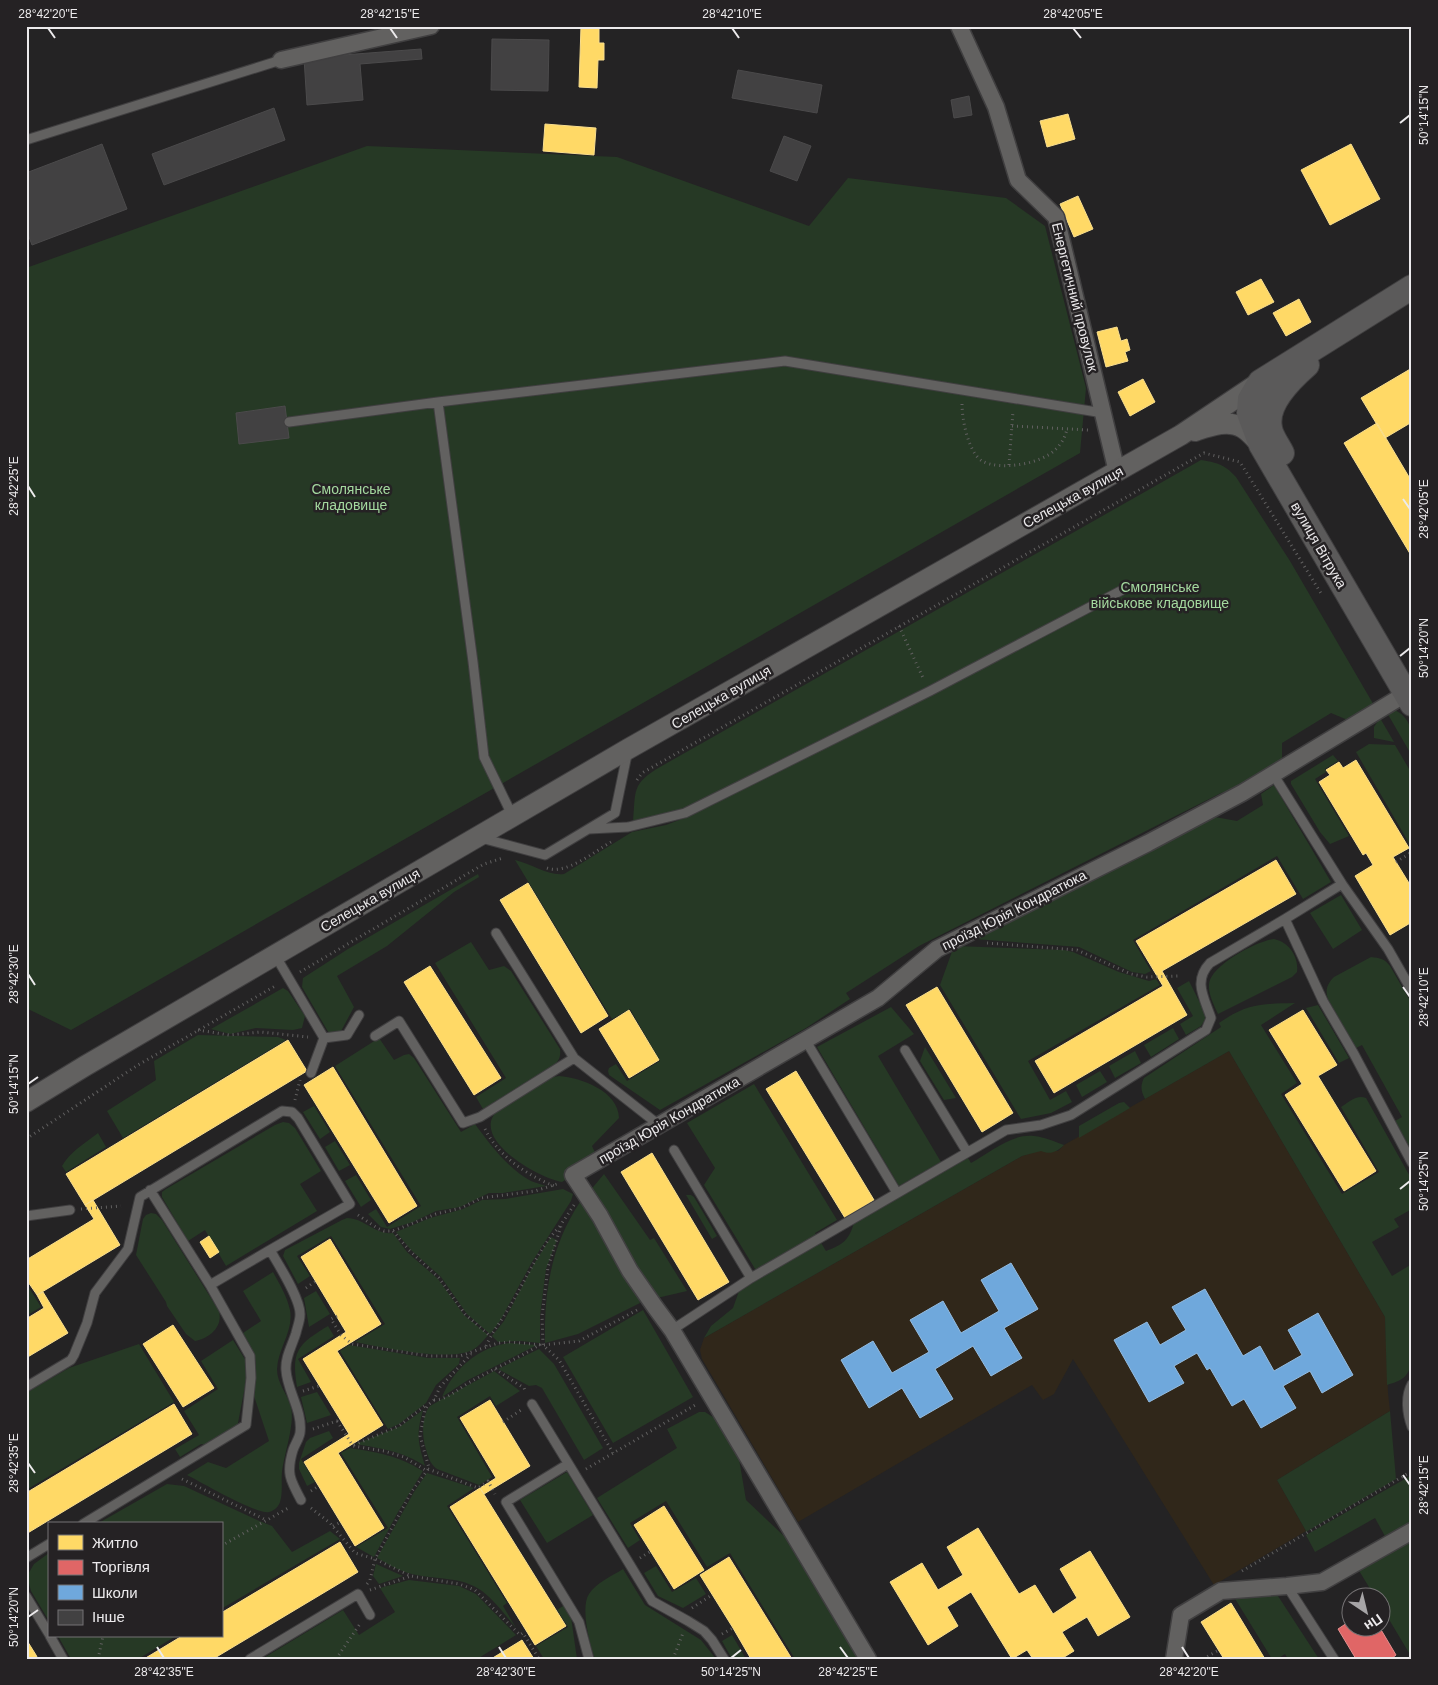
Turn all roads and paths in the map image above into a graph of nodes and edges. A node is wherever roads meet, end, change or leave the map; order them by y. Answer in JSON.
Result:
{"nodes":[{"id":1,"x":431,"y":26,"type":"edge"},
{"id":2,"x":959,"y":26,"type":"edge"},
{"id":3,"x":281,"y":60,"type":"joint"},
{"id":4,"x":26,"y":140,"type":"edge"},
{"id":5,"x":1412,"y":286,"type":"edge"},
{"id":6,"x":1412,"y":298,"type":"edge"},
{"id":7,"x":1308,"y":364,"type":"junction"},
{"id":8,"x":961,"y":390,"type":"junction"},
{"id":9,"x":1014,"y":398,"type":"junction"},
{"id":10,"x":1246,"y":401,"type":"junction"},
{"id":11,"x":438,"y":402,"type":"junction"},
{"id":12,"x":1103,"y":413,"type":"junction"},
{"id":13,"x":289,"y":422,"type":"dead end"},
{"id":14,"x":1012,"y":426,"type":"junction"},
{"id":15,"x":1193,"y":428,"type":"junction"},
{"id":16,"x":1067,"y":429,"type":"junction"},
{"id":17,"x":1107,"y":431,"type":"junction"},
{"id":18,"x":1266,"y":437,"type":"junction"},
{"id":19,"x":1009,"y":465,"type":"junction"},
{"id":20,"x":1117,"y":472,"type":"junction"},
{"id":21,"x":1128,"y":587,"type":"dead end"},
{"id":22,"x":1322,"y":596,"type":"dead end"},
{"id":23,"x":899,"y":626,"type":"junction"},
{"id":24,"x":930,"y":691,"type":"junction"},
{"id":25,"x":1410,"y":691,"type":"edge"},
{"id":26,"x":628,"y":749,"type":"junction"},
{"id":27,"x":1274,"y":774,"type":"junction"},
{"id":28,"x":635,"y":783,"type":"dead end"},
{"id":29,"x":513,"y":817,"type":"junction"},
{"id":30,"x":628,"y":827,"type":"junction"},
{"id":31,"x":589,"y":829,"type":"junction"},
{"id":32,"x":478,"y":837,"type":"junction"},
{"id":33,"x":1412,"y":852,"type":"edge"},
{"id":34,"x":509,"y":857,"type":"dead end"},
{"id":35,"x":1396,"y":862,"type":"dead end"},
{"id":36,"x":540,"y":864,"type":"dead end"},
{"id":37,"x":1342,"y":884,"type":"junction"},
{"id":38,"x":1286,"y":919,"type":"junction"},
{"id":39,"x":496,"y":933,"type":"dead end"},
{"id":40,"x":953,"y":941,"type":"junction"},
{"id":41,"x":275,"y":955,"type":"junction"},
{"id":42,"x":1178,"y":976,"type":"dead end"},
{"id":43,"x":289,"y":979,"type":"junction"},
{"id":44,"x":1412,"y":991,"type":"edge"},
{"id":45,"x":359,"y":1015,"type":"dead end"},
{"id":46,"x":198,"y":1030,"type":"junction"},
{"id":47,"x":375,"y":1036,"type":"dead end"},
{"id":48,"x":324,"y":1038,"type":"junction"},
{"id":49,"x":806,"y":1041,"type":"junction"},
{"id":50,"x":906,"y":1050,"type":"dead end"},
{"id":51,"x":574,"y":1058,"type":"junction"},
{"id":52,"x":311,"y":1073,"type":"joint"},
{"id":53,"x":27,"y":1099,"type":"edge"},
{"id":54,"x":292,"y":1112,"type":"junction"},
{"id":55,"x":480,"y":1116,"type":"junction"},
{"id":56,"x":659,"y":1125,"type":"junction"},
{"id":57,"x":26,"y":1139,"type":"edge"},
{"id":58,"x":674,"y":1150,"type":"dead end"},
{"id":59,"x":967,"y":1152,"type":"junction"},
{"id":60,"x":1412,"y":1163,"type":"edge"},
{"id":61,"x":573,"y":1175,"type":"junction"},
{"id":62,"x":554,"y":1186,"type":"junction"},
{"id":63,"x":150,"y":1190,"type":"junction"},
{"id":64,"x":583,"y":1190,"type":"junction"},
{"id":65,"x":897,"y":1193,"type":"junction"},
{"id":66,"x":120,"y":1206,"type":"dead end"},
{"id":67,"x":70,"y":1210,"type":"joint"},
{"id":68,"x":26,"y":1216,"type":"edge"},
{"id":69,"x":358,"y":1216,"type":"dead end"},
{"id":70,"x":562,"y":1223,"type":"junction"},
{"id":71,"x":393,"y":1231,"type":"junction"},
{"id":72,"x":270,"y":1250,"type":"junction"},
{"id":73,"x":751,"y":1278,"type":"junction"},
{"id":74,"x":210,"y":1285,"type":"junction"},
{"id":75,"x":651,"y":1303,"type":"junction"},
{"id":76,"x":337,"y":1316,"type":"dead end"},
{"id":77,"x":672,"y":1330,"type":"junction"},
{"id":78,"x":490,"y":1336,"type":"junction"},
{"id":79,"x":542,"y":1345,"type":"junction"},
{"id":80,"x":486,"y":1346,"type":"junction"},
{"id":81,"x":472,"y":1353,"type":"junction"},
{"id":82,"x":494,"y":1369,"type":"junction"},
{"id":83,"x":1412,"y":1384,"type":"edge"},
{"id":84,"x":26,"y":1387,"type":"edge"},
{"id":85,"x":711,"y":1396,"type":"junction"},
{"id":86,"x":432,"y":1401,"type":"junction"},
{"id":87,"x":532,"y":1404,"type":"junction"},
{"id":88,"x":503,"y":1422,"type":"dead end"},
{"id":89,"x":1412,"y":1427,"type":"edge"},
{"id":90,"x":300,"y":1433,"type":"junction"},
{"id":91,"x":353,"y":1446,"type":"junction"},
{"id":92,"x":613,"y":1453,"type":"junction"},
{"id":93,"x":568,"y":1464,"type":"junction"},
{"id":94,"x":428,"y":1470,"type":"junction"},
{"id":95,"x":1412,"y":1471,"type":"edge"},
{"id":96,"x":167,"y":1472,"type":"junction"},
{"id":97,"x":575,"y":1476,"type":"junction"},
{"id":98,"x":497,"y":1496,"type":"dead end"},
{"id":99,"x":301,"y":1500,"type":"junction"},
{"id":100,"x":267,"y":1520,"type":"junction"},
{"id":101,"x":85,"y":1522,"type":"edge"},
{"id":102,"x":341,"y":1522,"type":"dead end"},
{"id":103,"x":333,"y":1526,"type":"junction"},
{"id":104,"x":1412,"y":1530,"type":"edge"},
{"id":105,"x":48,"y":1545,"type":"edge"},
{"id":106,"x":222,"y":1545,"type":"edge"},
{"id":107,"x":26,"y":1558,"type":"edge"},
{"id":108,"x":375,"y":1559,"type":"junction"},
{"id":109,"x":410,"y":1576,"type":"junction"},
{"id":110,"x":1287,"y":1586,"type":"junction"},
{"id":111,"x":1221,"y":1590,"type":"junction"},
{"id":112,"x":358,"y":1594,"type":"junction"},
{"id":113,"x":712,"y":1595,"type":"dead end"},
{"id":114,"x":26,"y":1596,"type":"edge"},
{"id":115,"x":370,"y":1615,"type":"joint"},
{"id":116,"x":680,"y":1616,"type":"junction"},
{"id":117,"x":688,"y":1621,"type":"junction"},
{"id":118,"x":48,"y":1633,"type":"edge"},
{"id":119,"x":51,"y":1638,"type":"edge"},
{"id":120,"x":103,"y":1638,"type":"edge"},
{"id":121,"x":1218,"y":1650,"type":"dead end"},
{"id":122,"x":63,"y":1659,"type":"edge"},
{"id":123,"x":98,"y":1659,"type":"edge"},
{"id":124,"x":250,"y":1659,"type":"edge"},
{"id":125,"x":336,"y":1659,"type":"edge"},
{"id":126,"x":539,"y":1659,"type":"edge"},
{"id":127,"x":589,"y":1659,"type":"edge"},
{"id":128,"x":673,"y":1659,"type":"edge"},
{"id":129,"x":724,"y":1659,"type":"edge"},
{"id":130,"x":868,"y":1659,"type":"edge"},
{"id":131,"x":1174,"y":1659,"type":"edge"},
{"id":132,"x":1203,"y":1659,"type":"edge"},
{"id":133,"x":1334,"y":1659,"type":"edge"}],
"edges":[{"from":1,"to":3,"type":"street"},
{"from":2,"to":12,"type":"street","name":"Енергетичний провулок"},
{"from":3,"to":4,"type":"lane"},
{"from":5,"to":10,"type":"main road","name":"Селецька вулиця"},
{"from":6,"to":7,"type":"main road","name":"Селецька вулиця"},
{"from":7,"to":10,"type":"street","name":"Селецька вулиця"},
{"from":7,"to":18,"type":"main road","name":"Селецька вулиця"},
{"from":8,"to":9,"type":"lane"},
{"from":8,"to":11,"type":"lane"},
{"from":8,"to":19,"type":"path"},
{"from":9,"to":12,"type":"lane"},
{"from":9,"to":14,"type":"path"},
{"from":10,"to":15,"type":"street","name":"Селецька вулиця"},
{"from":10,"to":15,"type":"street"},
{"from":10,"to":18,"type":"main road","name":"вулиця Вітрука"},
{"from":11,"to":13,"type":"lane"},
{"from":11,"to":29,"type":"lane"},
{"from":12,"to":17,"type":"street","name":"Енергетичний провулок"},
{"from":14,"to":16,"type":"path"},
{"from":14,"to":19,"type":"path"},
{"from":15,"to":18,"type":"street"},
{"from":15,"to":20,"type":"street","name":"Селецька вулиця"},
{"from":16,"to":17,"type":"path"},
{"from":16,"to":19,"type":"path"},
{"from":17,"to":20,"type":"street","name":"Енергетичний провулок"},
{"from":18,"to":25,"type":"main road","name":"вулиця Вітрука"},
{"from":20,"to":26,"type":"street","name":"Селецька вулиця"},
{"from":21,"to":24,"type":"lane"},
{"from":22,"to":23,"type":"path"},
{"from":23,"to":24,"type":"path"},
{"from":23,"to":28,"type":"path"},
{"from":24,"to":30,"type":"lane"},
{"from":25,"to":27,"type":"street","name":"проїзд Юрія Кондратюка"},
{"from":26,"to":29,"type":"street","name":"Селецька вулиця"},
{"from":26,"to":31,"type":"lane"},
{"from":27,"to":37,"type":"lane"},
{"from":27,"to":40,"type":"street","name":"проїзд Юрія Кондратюка"},
{"from":29,"to":32,"type":"street","name":"Селецька вулиця"},
{"from":30,"to":31,"type":"lane"},
{"from":30,"to":36,"type":"path"},
{"from":31,"to":32,"type":"lane"},
{"from":32,"to":41,"type":"street","name":"Селецька вулиця"},
{"from":33,"to":35,"type":"path"},
{"from":34,"to":43,"type":"path"},
{"from":37,"to":38,"type":"lane"},
{"from":37,"to":44,"type":"lane"},
{"from":38,"to":59,"type":"lane"},
{"from":38,"to":60,"type":"lane"},
{"from":39,"to":51,"type":"lane"},
{"from":40,"to":42,"type":"path"},
{"from":40,"to":49,"type":"street","name":"проїзд Юрія Кондратюка"},
{"from":41,"to":43,"type":"lane"},
{"from":41,"to":53,"type":"street","name":"Селецька вулиця"},
{"from":43,"to":46,"type":"path"},
{"from":43,"to":48,"type":"lane"},
{"from":45,"to":48,"type":"lane"},
{"from":46,"to":48,"type":"path"},
{"from":46,"to":57,"type":"path"},
{"from":47,"to":55,"type":"lane"},
{"from":48,"to":52,"type":"lane"},
{"from":49,"to":56,"type":"street","name":"проїзд Юрія Кондратюка"},
{"from":49,"to":65,"type":"lane"},
{"from":50,"to":59,"type":"lane"},
{"from":51,"to":55,"type":"lane"},
{"from":51,"to":56,"type":"lane"},
{"from":52,"to":54,"type":"path"},
{"from":54,"to":63,"type":"lane"},
{"from":54,"to":72,"type":"lane"},
{"from":55,"to":62,"type":"path"},
{"from":56,"to":61,"type":"street","name":"проїзд Юрія Кондратюка"},
{"from":58,"to":73,"type":"lane"},
{"from":59,"to":65,"type":"lane"},
{"from":61,"to":62,"type":"path"},
{"from":61,"to":64,"type":"street"},
{"from":62,"to":71,"type":"path"},
{"from":63,"to":74,"type":"lane"},
{"from":63,"to":84,"type":"lane"},
{"from":64,"to":70,"type":"path"},
{"from":64,"to":75,"type":"street"},
{"from":65,"to":73,"type":"lane"},
{"from":66,"to":67,"type":"path"},
{"from":67,"to":68,"type":"lane"},
{"from":69,"to":71,"type":"path"},
{"from":70,"to":78,"type":"path"},
{"from":70,"to":79,"type":"path"},
{"from":71,"to":78,"type":"path"},
{"from":72,"to":74,"type":"lane"},
{"from":72,"to":90,"type":"lane"},
{"from":73,"to":77,"type":"lane"},
{"from":74,"to":96,"type":"lane"},
{"from":75,"to":77,"type":"street"},
{"from":75,"to":79,"type":"path"},
{"from":76,"to":81,"type":"path"},
{"from":77,"to":85,"type":"street"},
{"from":78,"to":80,"type":"path"},
{"from":79,"to":80,"type":"path"},
{"from":79,"to":82,"type":"path"},
{"from":79,"to":92,"type":"path"},
{"from":80,"to":81,"type":"path"},
{"from":81,"to":86,"type":"path"},
{"from":82,"to":86,"type":"path"},
{"from":82,"to":87,"type":"path"},
{"from":83,"to":89,"type":"lane"},
{"from":85,"to":92,"type":"path"},
{"from":85,"to":130,"type":"street"},
{"from":86,"to":91,"type":"path"},
{"from":86,"to":94,"type":"path"},
{"from":87,"to":88,"type":"path"},
{"from":87,"to":93,"type":"lane"},
{"from":90,"to":91,"type":"path"},
{"from":90,"to":99,"type":"lane"},
{"from":91,"to":94,"type":"path"},
{"from":92,"to":97,"type":"path"},
{"from":93,"to":97,"type":"lane"},
{"from":93,"to":127,"type":"lane"},
{"from":94,"to":98,"type":"path"},
{"from":94,"to":108,"type":"path"},
{"from":95,"to":111,"type":"path"},
{"from":96,"to":100,"type":"path"},
{"from":96,"to":101,"type":"lane"},
{"from":97,"to":116,"type":"lane"},
{"from":99,"to":100,"type":"path"},
{"from":99,"to":103,"type":"path"},
{"from":100,"to":106,"type":"path"},
{"from":102,"to":103,"type":"path"},
{"from":103,"to":108,"type":"path"},
{"from":104,"to":110,"type":"street"},
{"from":105,"to":107,"type":"lane"},
{"from":108,"to":109,"type":"path"},
{"from":108,"to":112,"type":"path"},
{"from":109,"to":112,"type":"path"},
{"from":109,"to":126,"type":"path"},
{"from":110,"to":111,"type":"street"},
{"from":110,"to":133,"type":"lane"},
{"from":111,"to":131,"type":"street"},
{"from":112,"to":115,"type":"lane"},
{"from":112,"to":124,"type":"lane"},
{"from":113,"to":116,"type":"path"},
{"from":114,"to":118,"type":"lane"},
{"from":115,"to":125,"type":"path"},
{"from":116,"to":117,"type":"lane"},
{"from":117,"to":128,"type":"path"},
{"from":117,"to":129,"type":"lane"},
{"from":119,"to":122,"type":"lane"},
{"from":120,"to":123,"type":"path"},
{"from":121,"to":132,"type":"path"}]}
